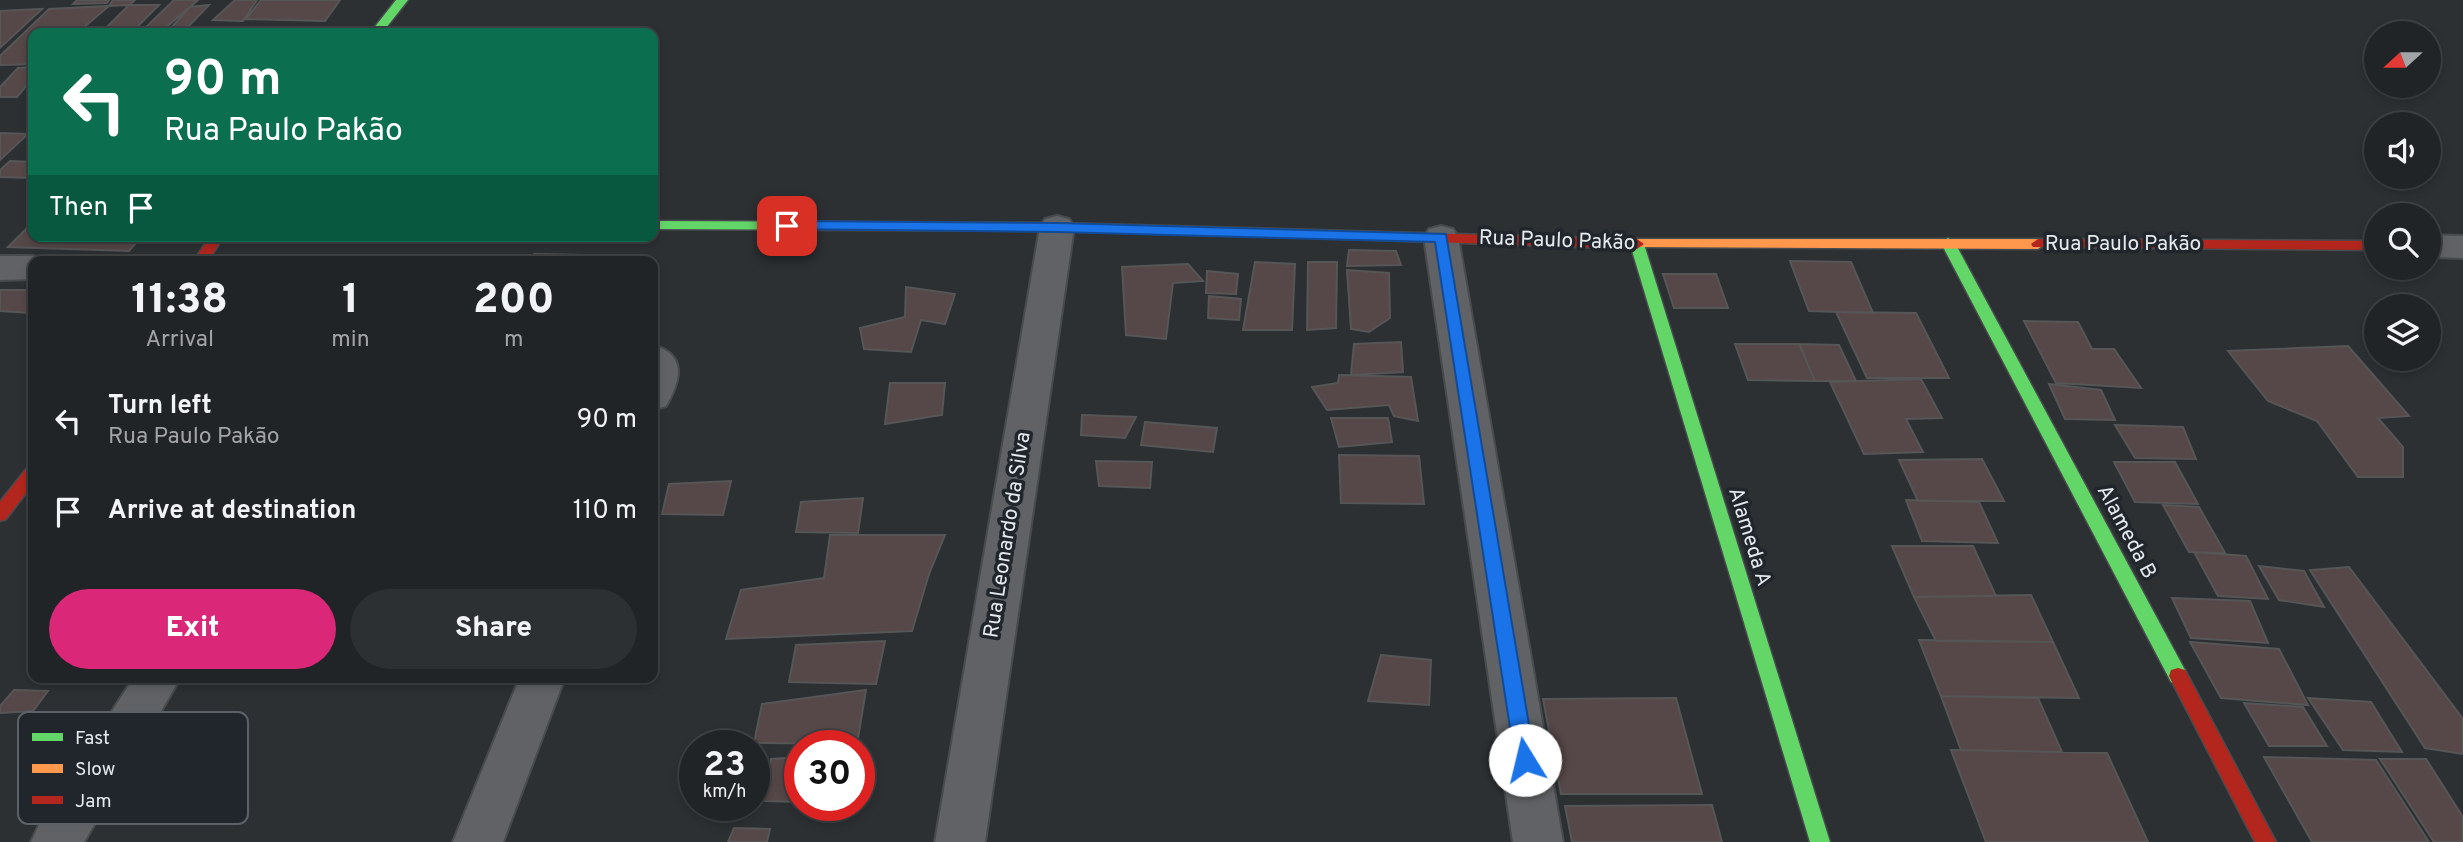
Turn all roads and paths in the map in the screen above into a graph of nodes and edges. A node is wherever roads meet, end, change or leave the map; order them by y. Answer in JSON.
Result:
{"nodes":[{"id":1,"x":402,"y":0,"type":"edge"},
{"id":2,"x":380,"y":28,"type":"edge"},
{"id":3,"x":658,"y":225,"type":"edge"},
{"id":4,"x":1057,"y":227,"type":"junction"},
{"id":5,"x":1441,"y":237,"type":"junction"},
{"id":6,"x":1948,"y":243,"type":"junction"},
{"id":7,"x":1637,"y":244,"type":"junction"},
{"id":8,"x":2364,"y":246,"type":"edge"},
{"id":9,"x":2441,"y":246,"type":"edge"},
{"id":10,"x":2463,"y":247,"type":"edge"},
{"id":11,"x":0,"y":268,"type":"edge"},
{"id":12,"x":28,"y":268,"type":"edge"},
{"id":13,"x":658,"y":361,"type":"edge"},
{"id":14,"x":658,"y":382,"type":"edge"},
{"id":15,"x":28,"y":478,"type":"edge"},
{"id":16,"x":0,"y":514,"type":"edge"},
{"id":17,"x":155,"y":683,"type":"edge"},
{"id":18,"x":541,"y":683,"type":"edge"},
{"id":19,"x":137,"y":712,"type":"edge"},
{"id":20,"x":67,"y":824,"type":"edge"},
{"id":21,"x":56,"y":842,"type":"edge"},
{"id":22,"x":478,"y":842,"type":"edge"},
{"id":23,"x":960,"y":842,"type":"edge"},
{"id":24,"x":1538,"y":842,"type":"edge"},
{"id":25,"x":1820,"y":842,"type":"edge"},
{"id":26,"x":2266,"y":842,"type":"edge"}],
"edges":[{"from":1,"to":2,"type":"street"},
{"from":3,"to":4,"type":"street","name":"Rua Paulo Pakão"},
{"from":4,"to":5,"type":"street","name":"Rua Paulo Pakão"},
{"from":4,"to":23,"type":"street","name":"Rua Leonardo da Silva"},
{"from":5,"to":7,"type":"street","name":"Rua Paulo Pakão"},
{"from":5,"to":24,"type":"street"},
{"from":6,"to":7,"type":"street","name":"Rua Paulo Pakão"},
{"from":6,"to":8,"type":"street","name":"Rua Paulo Pakão"},
{"from":6,"to":26,"type":"street","name":"Alameda B"},
{"from":7,"to":25,"type":"street","name":"Alameda A"},
{"from":9,"to":10,"type":"street"},
{"from":11,"to":12,"type":"street"},
{"from":13,"to":14,"type":"street"},
{"from":15,"to":16,"type":"street"},
{"from":17,"to":19,"type":"street"},
{"from":18,"to":22,"type":"street"},
{"from":20,"to":21,"type":"street"}]}
